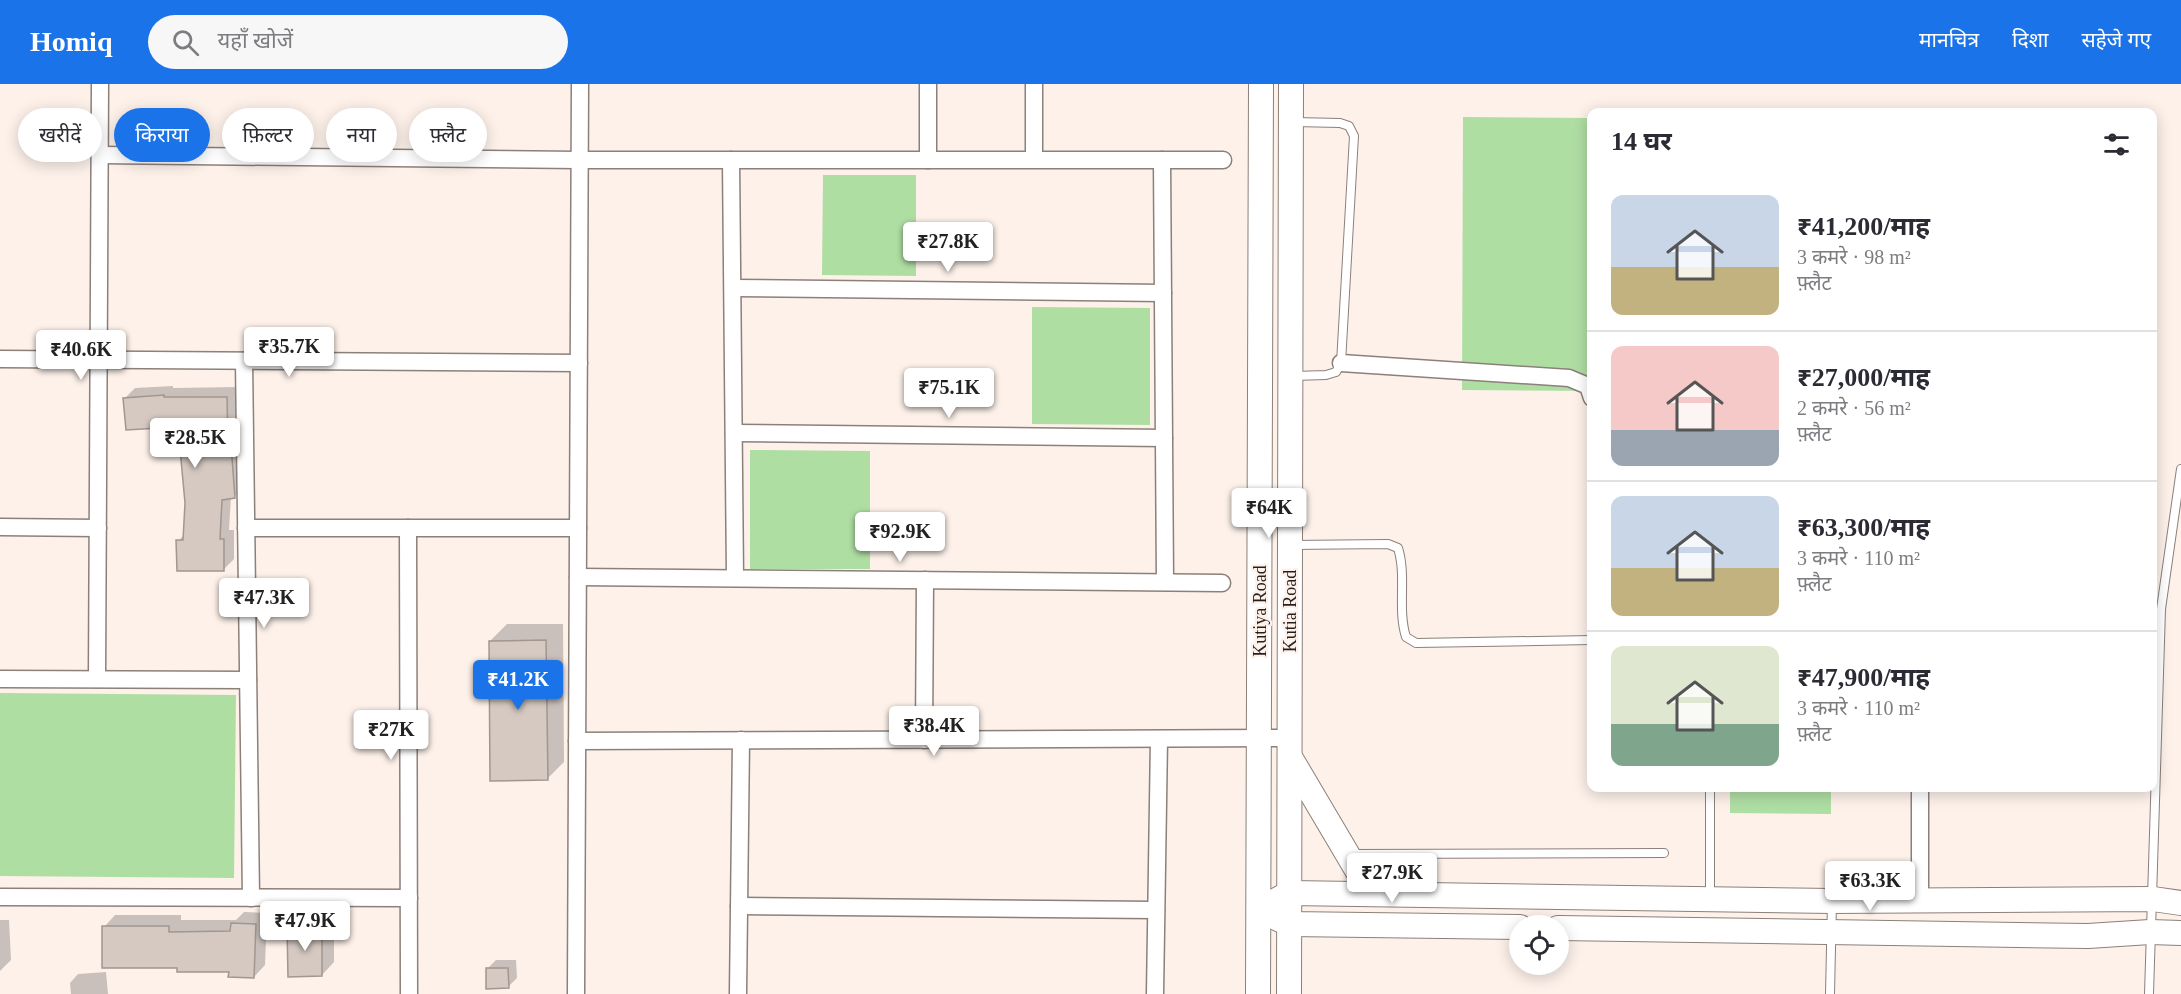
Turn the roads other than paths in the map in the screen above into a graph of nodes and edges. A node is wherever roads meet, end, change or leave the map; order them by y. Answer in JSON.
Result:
{"nodes":[{"id":1,"x":100,"y":84,"type":"edge"},
{"id":2,"x":580,"y":84,"type":"edge"},
{"id":3,"x":928,"y":84,"type":"edge"},
{"id":4,"x":1034,"y":84,"type":"edge"},
{"id":5,"x":1262,"y":84,"type":"edge"},
{"id":6,"x":1291,"y":84,"type":"edge"},
{"id":7,"x":100,"y":108,"type":"edge"},
{"id":8,"x":1291,"y":122,"type":"junction"},
{"id":9,"x":102,"y":155,"type":"edge"},
{"id":10,"x":1034,"y":159,"type":"junction"},
{"id":11,"x":579,"y":160,"type":"junction"},
{"id":12,"x":731,"y":160,"type":"junction"},
{"id":13,"x":928,"y":160,"type":"junction"},
{"id":14,"x":1162,"y":160,"type":"junction"},
{"id":15,"x":1223,"y":160,"type":"dead end"},
{"id":16,"x":100,"y":162,"type":"edge"},
{"id":17,"x":733,"y":288,"type":"junction"},
{"id":18,"x":1163,"y":293,"type":"junction"},
{"id":19,"x":0,"y":359,"type":"edge"},
{"id":20,"x":98,"y":360,"type":"junction"},
{"id":21,"x":244,"y":361,"type":"junction"},
{"id":22,"x":579,"y":363,"type":"junction"},
{"id":23,"x":1341,"y":363,"type":"junction"},
{"id":24,"x":1290,"y":376,"type":"junction"},
{"id":25,"x":1587,"y":386,"type":"edge"},
{"id":26,"x":734,"y":433,"type":"junction"},
{"id":27,"x":1164,"y":438,"type":"junction"},
{"id":28,"x":2181,"y":469,"type":"edge"},
{"id":29,"x":0,"y":527,"type":"edge"},
{"id":30,"x":98,"y":528,"type":"junction"},
{"id":31,"x":246,"y":528,"type":"junction"},
{"id":32,"x":408,"y":528,"type":"junction"},
{"id":33,"x":578,"y":528,"type":"junction"},
{"id":34,"x":1290,"y":545,"type":"junction"},
{"id":35,"x":578,"y":577,"type":"junction"},
{"id":36,"x":735,"y":578,"type":"junction"},
{"id":37,"x":925,"y":580,"type":"junction"},
{"id":38,"x":1165,"y":582,"type":"junction"},
{"id":39,"x":1222,"y":583,"type":"dead end"},
{"id":40,"x":1587,"y":640,"type":"edge"},
{"id":41,"x":0,"y":679,"type":"edge"},
{"id":42,"x":97,"y":679,"type":"junction"},
{"id":43,"x":248,"y":680,"type":"junction"},
{"id":44,"x":1259,"y":738,"type":"junction"},
{"id":45,"x":1159,"y":739,"type":"junction"},
{"id":46,"x":924,"y":740,"type":"junction"},
{"id":47,"x":578,"y":741,"type":"junction"},
{"id":48,"x":741,"y":741,"type":"junction"},
{"id":49,"x":1290,"y":747,"type":"junction"},
{"id":50,"x":2157,"y":754,"type":"edge"},
{"id":51,"x":1710,"y":792,"type":"edge"},
{"id":52,"x":1920,"y":792,"type":"edge"},
{"id":53,"x":2156,"y":792,"type":"edge"},
{"id":54,"x":1664,"y":853,"type":"dead end"},
{"id":55,"x":1348,"y":854,"type":"junction"},
{"id":56,"x":1289,"y":893,"type":"junction"},
{"id":57,"x":1371,"y":894,"type":"junction"},
{"id":58,"x":0,"y":897,"type":"edge"},
{"id":59,"x":1526,"y":897,"type":"junction"},
{"id":60,"x":250,"y":898,"type":"junction"},
{"id":61,"x":409,"y":898,"type":"junction"},
{"id":62,"x":2153,"y":898,"type":"junction"},
{"id":63,"x":1710,"y":899,"type":"junction"},
{"id":64,"x":1920,"y":900,"type":"junction"},
{"id":65,"x":1832,"y":901,"type":"junction"},
{"id":66,"x":2181,"y":903,"type":"edge"},
{"id":67,"x":739,"y":906,"type":"junction"},
{"id":68,"x":1156,"y":910,"type":"junction"},
{"id":69,"x":1259,"y":910,"type":"junction"},
{"id":70,"x":1526,"y":915,"type":"edge"},
{"id":71,"x":1289,"y":924,"type":"junction"},
{"id":72,"x":1509,"y":927,"type":"edge"},
{"id":73,"x":1569,"y":928,"type":"edge"},
{"id":74,"x":1831,"y":932,"type":"junction"},
{"id":75,"x":2150,"y":932,"type":"junction"},
{"id":76,"x":2181,"y":933,"type":"edge"},
{"id":77,"x":409,"y":994,"type":"edge"},
{"id":78,"x":576,"y":994,"type":"edge"},
{"id":79,"x":738,"y":994,"type":"edge"},
{"id":80,"x":1155,"y":994,"type":"edge"},
{"id":81,"x":1258,"y":994,"type":"edge"},
{"id":82,"x":1289,"y":994,"type":"edge"},
{"id":83,"x":1830,"y":994,"type":"edge"},
{"id":84,"x":2149,"y":994,"type":"edge"}],
"edges":[{"from":1,"to":7,"type":"street"},
{"from":2,"to":11,"type":"street"},
{"from":3,"to":13,"type":"street"},
{"from":4,"to":10,"type":"street"},
{"from":5,"to":44,"type":"street","name":"Kutiya Road"},
{"from":6,"to":8,"type":"street","name":"Kutia Road"},
{"from":8,"to":23,"type":"lane"},
{"from":8,"to":24,"type":"street","name":"Kutia Road"},
{"from":9,"to":11,"type":"street"},
{"from":10,"to":13,"type":"street"},
{"from":10,"to":14,"type":"street"},
{"from":11,"to":12,"type":"street"},
{"from":11,"to":22,"type":"street"},
{"from":12,"to":13,"type":"street"},
{"from":12,"to":17,"type":"street"},
{"from":14,"to":15,"type":"street"},
{"from":14,"to":18,"type":"street"},
{"from":16,"to":20,"type":"street"},
{"from":17,"to":18,"type":"street"},
{"from":17,"to":26,"type":"street"},
{"from":18,"to":27,"type":"street"},
{"from":19,"to":20,"type":"street"},
{"from":20,"to":21,"type":"street"},
{"from":20,"to":30,"type":"street"},
{"from":21,"to":22,"type":"street"},
{"from":21,"to":31,"type":"street"},
{"from":22,"to":33,"type":"street"},
{"from":23,"to":24,"type":"lane"},
{"from":23,"to":25,"type":"street"},
{"from":24,"to":34,"type":"street","name":"Kutia Road"},
{"from":26,"to":27,"type":"street"},
{"from":26,"to":36,"type":"street"},
{"from":27,"to":38,"type":"street"},
{"from":28,"to":50,"type":"lane"},
{"from":29,"to":30,"type":"street"},
{"from":30,"to":42,"type":"street"},
{"from":31,"to":32,"type":"street"},
{"from":31,"to":43,"type":"street"},
{"from":32,"to":33,"type":"street"},
{"from":32,"to":61,"type":"street"},
{"from":33,"to":35,"type":"street"},
{"from":34,"to":40,"type":"lane"},
{"from":34,"to":49,"type":"street","name":"Kutia Road"},
{"from":35,"to":36,"type":"street"},
{"from":35,"to":47,"type":"street"},
{"from":36,"to":37,"type":"street"},
{"from":37,"to":38,"type":"street"},
{"from":37,"to":46,"type":"street"},
{"from":38,"to":39,"type":"street"},
{"from":41,"to":42,"type":"street"},
{"from":42,"to":43,"type":"street"},
{"from":43,"to":60,"type":"street"},
{"from":44,"to":45,"type":"street"},
{"from":44,"to":49,"type":"street"},
{"from":44,"to":69,"type":"street","name":"Kutiya Road"},
{"from":45,"to":46,"type":"street"},
{"from":45,"to":68,"type":"street"},
{"from":46,"to":48,"type":"street"},
{"from":47,"to":48,"type":"street"},
{"from":47,"to":78,"type":"street"},
{"from":48,"to":67,"type":"street"},
{"from":49,"to":55,"type":"street"},
{"from":49,"to":56,"type":"street","name":"Kutia Road"},
{"from":51,"to":63,"type":"lane"},
{"from":52,"to":64,"type":"street"},
{"from":53,"to":62,"type":"lane"},
{"from":54,"to":55,"type":"lane"},
{"from":55,"to":57,"type":"street"},
{"from":56,"to":57,"type":"street"},
{"from":56,"to":69,"type":"street"},
{"from":56,"to":71,"type":"street","name":"Kutia Road"},
{"from":57,"to":59,"type":"street"},
{"from":58,"to":60,"type":"street"},
{"from":59,"to":63,"type":"street"},
{"from":59,"to":70,"type":"street"},
{"from":60,"to":61,"type":"street"},
{"from":61,"to":77,"type":"street"},
{"from":62,"to":64,"type":"street"},
{"from":62,"to":66,"type":"street"},
{"from":62,"to":75,"type":"lane"},
{"from":63,"to":65,"type":"street"},
{"from":64,"to":65,"type":"street"},
{"from":65,"to":74,"type":"lane"},
{"from":67,"to":68,"type":"street"},
{"from":67,"to":79,"type":"street"},
{"from":68,"to":80,"type":"street"},
{"from":69,"to":71,"type":"street"},
{"from":69,"to":81,"type":"street","name":"Kutiya Road"},
{"from":71,"to":72,"type":"street"},
{"from":71,"to":82,"type":"street","name":"Kutia Road"},
{"from":73,"to":74,"type":"street"},
{"from":74,"to":75,"type":"street"},
{"from":74,"to":83,"type":"lane"},
{"from":75,"to":76,"type":"street"},
{"from":75,"to":84,"type":"lane"}]}
